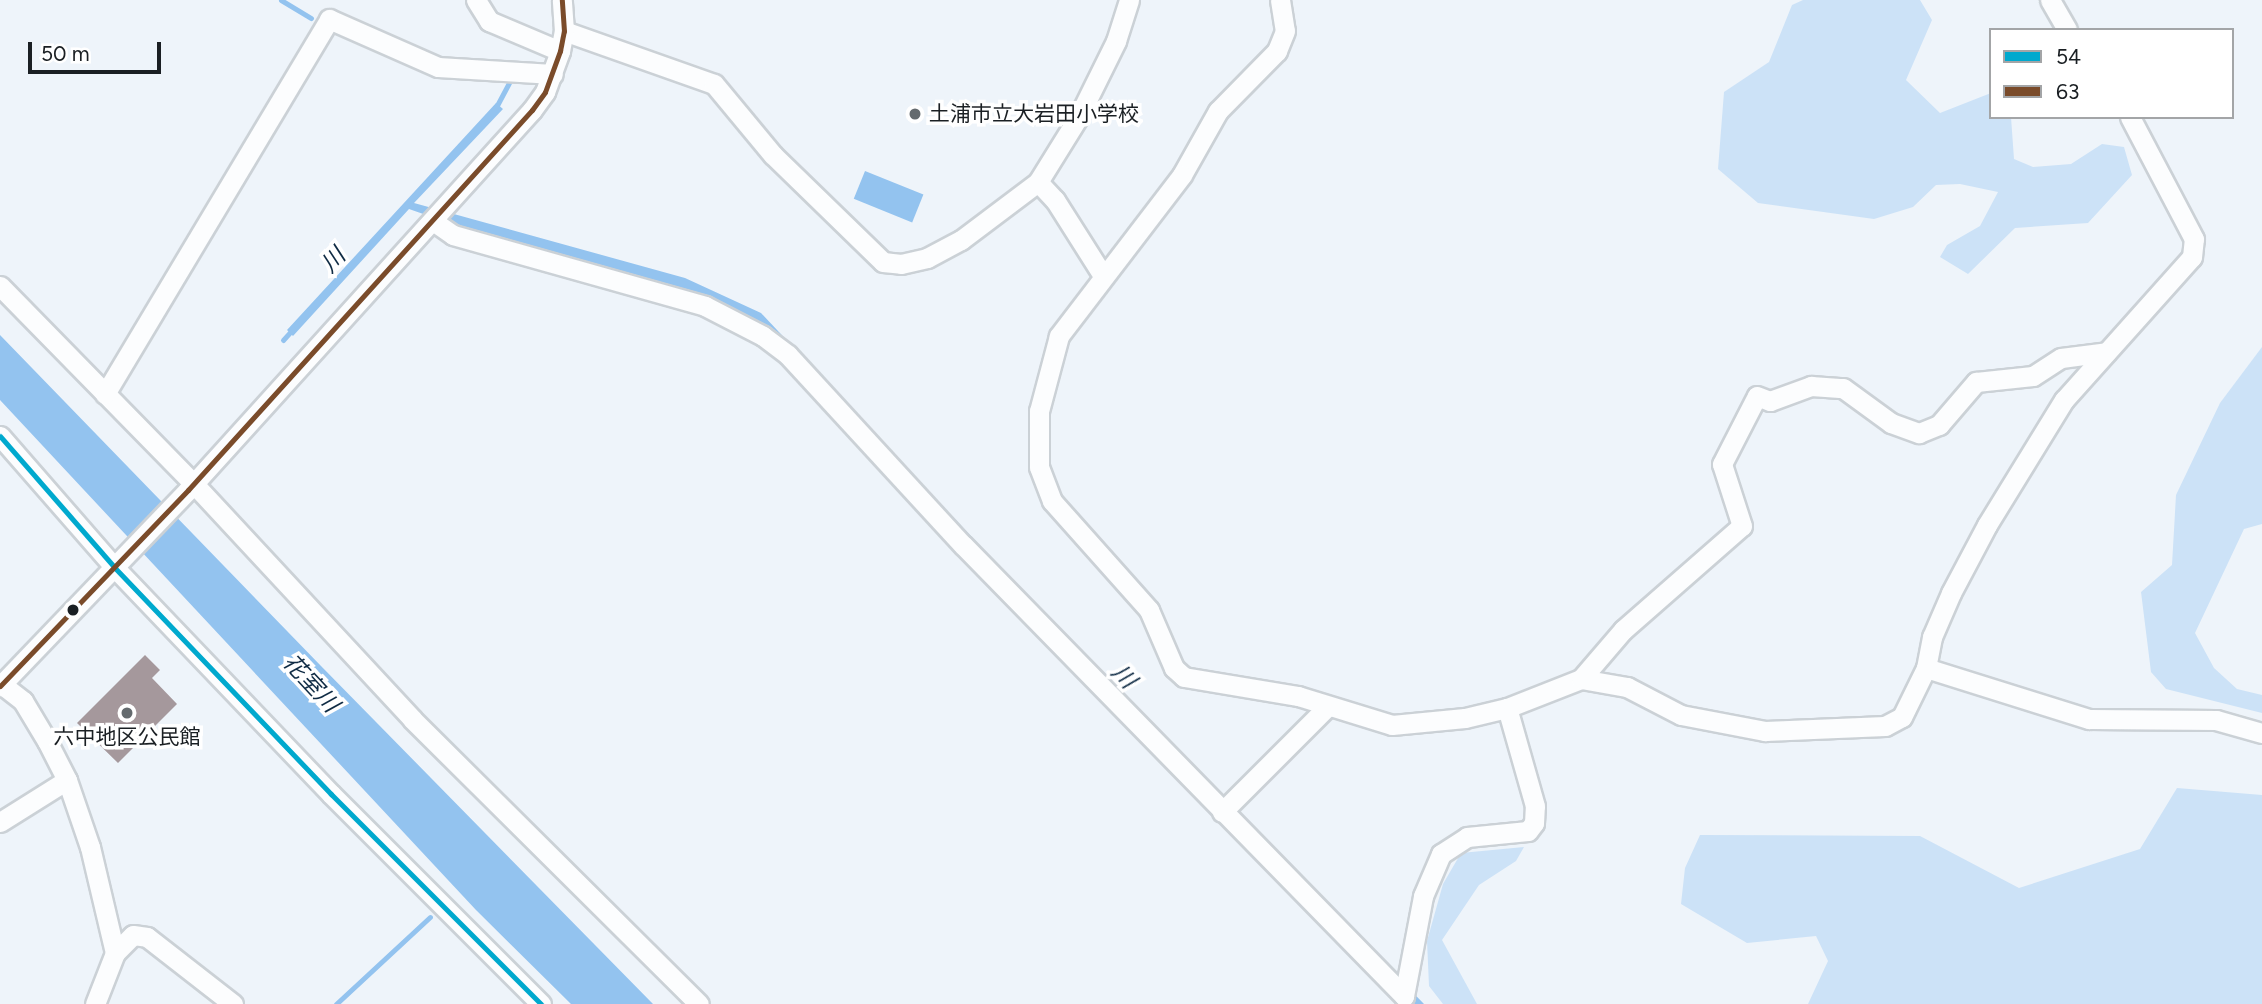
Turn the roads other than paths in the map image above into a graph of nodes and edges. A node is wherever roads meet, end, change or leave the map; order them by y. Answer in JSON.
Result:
{"nodes":[{"id":1,"x":476,"y":0,"type":"edge"},
{"id":2,"x":562,"y":0,"type":"edge"},
{"id":3,"x":1129,"y":0,"type":"edge"},
{"id":4,"x":1280,"y":0,"type":"edge"},
{"id":5,"x":2050,"y":0,"type":"edge"},
{"id":6,"x":2066,"y":28,"type":"edge"},
{"id":7,"x":564,"y":31,"type":"junction"},
{"id":8,"x":560,"y":51,"type":"junction"},
{"id":9,"x":553,"y":74,"type":"junction"},
{"id":10,"x":2131,"y":119,"type":"edge"},
{"id":11,"x":1038,"y":182,"type":"junction"},
{"id":12,"x":433,"y":221,"type":"junction"},
{"id":13,"x":1102,"y":274,"type":"junction"},
{"id":14,"x":0,"y":286,"type":"edge"},
{"id":15,"x":2107,"y":352,"type":"junction"},
{"id":16,"x":105,"y":394,"type":"junction"},
{"id":17,"x":0,"y":436,"type":"edge"},
{"id":18,"x":191,"y":487,"type":"junction"},
{"id":19,"x":118,"y":565,"type":"junction"},
{"id":20,"x":1926,"y":668,"type":"junction"},
{"id":21,"x":1581,"y":680,"type":"junction"},
{"id":22,"x":1,"y":684,"type":"edge"},
{"id":23,"x":1327,"y":707,"type":"junction"},
{"id":24,"x":1507,"y":708,"type":"junction"},
{"id":25,"x":2262,"y":733,"type":"edge"},
{"id":26,"x":67,"y":780,"type":"junction"},
{"id":27,"x":1222,"y":812,"type":"junction"},
{"id":28,"x":0,"y":822,"type":"edge"},
{"id":29,"x":115,"y":953,"type":"junction"},
{"id":30,"x":94,"y":1004,"type":"edge"},
{"id":31,"x":233,"y":1004,"type":"edge"},
{"id":32,"x":541,"y":1004,"type":"edge"},
{"id":33,"x":699,"y":1004,"type":"edge"}],
"edges":[{"from":1,"to":8,"type":"street"},
{"from":2,"to":7,"type":"street"},
{"from":3,"to":11,"type":"street"},
{"from":4,"to":13,"type":"street"},
{"from":5,"to":6,"type":"street"},
{"from":7,"to":8,"type":"street"},
{"from":7,"to":11,"type":"street"},
{"from":8,"to":9,"type":"street"},
{"from":9,"to":12,"type":"street"},
{"from":9,"to":16,"type":"street"},
{"from":10,"to":15,"type":"street"},
{"from":11,"to":13,"type":"street"},
{"from":12,"to":18,"type":"street"},
{"from":12,"to":27,"type":"street"},
{"from":13,"to":23,"type":"street"},
{"from":14,"to":16,"type":"street"},
{"from":15,"to":20,"type":"street"},
{"from":15,"to":21,"type":"street"},
{"from":16,"to":18,"type":"street"},
{"from":17,"to":19,"type":"street"},
{"from":18,"to":19,"type":"street"},
{"from":18,"to":33,"type":"street"},
{"from":19,"to":22,"type":"street"},
{"from":19,"to":32,"type":"street"},
{"from":20,"to":21,"type":"street"},
{"from":20,"to":25,"type":"street"},
{"from":21,"to":24,"type":"street"},
{"from":22,"to":26,"type":"street"},
{"from":23,"to":24,"type":"street"},
{"from":23,"to":27,"type":"street"},
{"from":24,"to":27,"type":"street"},
{"from":26,"to":28,"type":"street"},
{"from":26,"to":29,"type":"street"},
{"from":29,"to":30,"type":"street"},
{"from":29,"to":31,"type":"street"}]}
